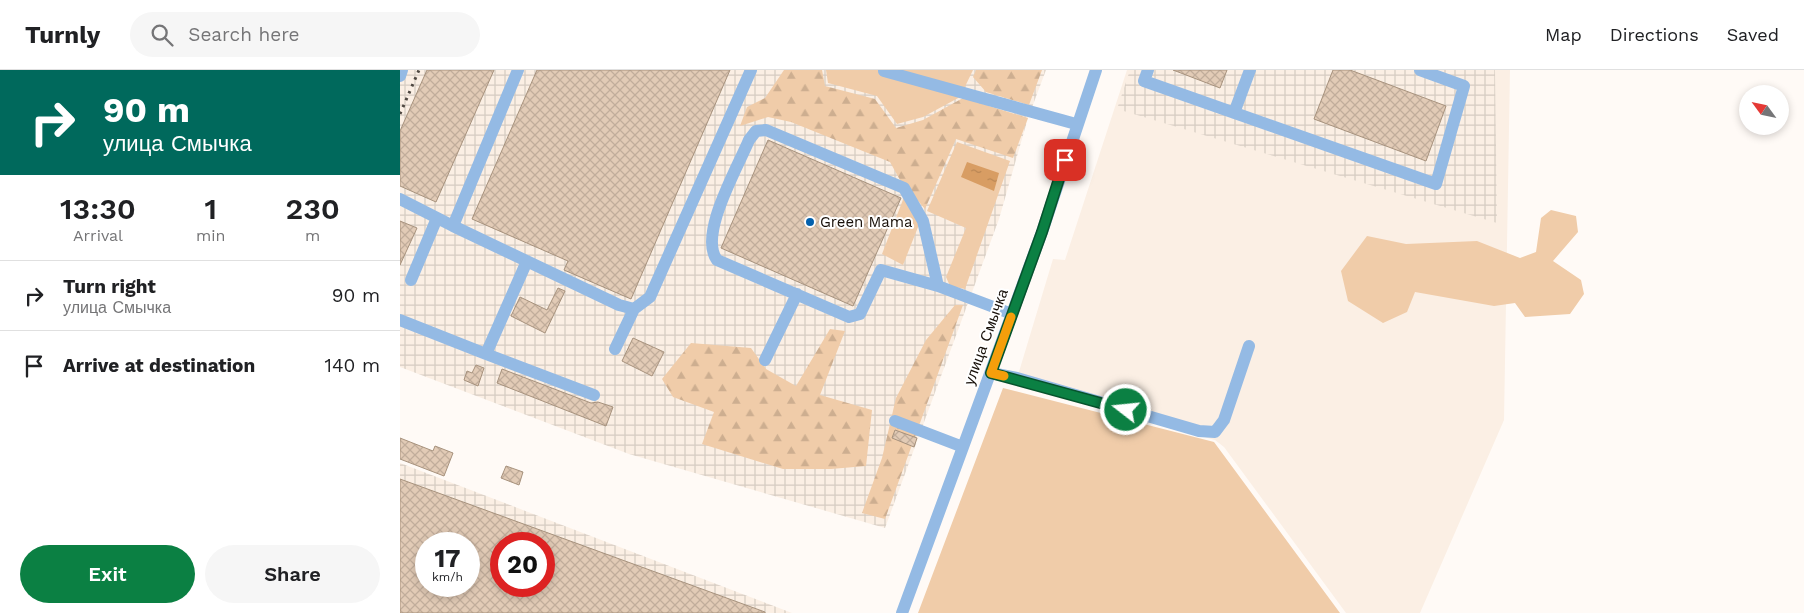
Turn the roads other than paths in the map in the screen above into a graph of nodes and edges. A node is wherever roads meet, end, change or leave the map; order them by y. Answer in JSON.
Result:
{"nodes":[{"id":1,"x":402,"y":70,"type":"edge"},
{"id":2,"x":518,"y":70,"type":"edge"},
{"id":3,"x":751,"y":70,"type":"edge"},
{"id":4,"x":1096,"y":70,"type":"edge"},
{"id":5,"x":1148,"y":70,"type":"edge"},
{"id":6,"x":1250,"y":70,"type":"edge"},
{"id":7,"x":1420,"y":70,"type":"edge"},
{"id":8,"x":884,"y":71,"type":"edge"},
{"id":9,"x":912,"y":75,"type":"edge"},
{"id":10,"x":400,"y":76,"type":"edge"},
{"id":11,"x":1234,"y":113,"type":"junction"},
{"id":12,"x":1076,"y":124,"type":"junction"},
{"id":13,"x":400,"y":199,"type":"edge"},
{"id":14,"x":437,"y":218,"type":"junction"},
{"id":15,"x":453,"y":226,"type":"junction"},
{"id":16,"x":526,"y":261,"type":"junction"},
{"id":17,"x":411,"y":280,"type":"dead end"},
{"id":18,"x":938,"y":286,"type":"junction"},
{"id":19,"x":797,"y":294,"type":"junction"},
{"id":20,"x":634,"y":309,"type":"junction"},
{"id":21,"x":1012,"y":314,"type":"junction"},
{"id":22,"x":400,"y":320,"type":"edge"},
{"id":23,"x":1249,"y":346,"type":"dead end"},
{"id":24,"x":615,"y":349,"type":"dead end"},
{"id":25,"x":486,"y":354,"type":"junction"},
{"id":26,"x":765,"y":360,"type":"dead end"},
{"id":27,"x":991,"y":373,"type":"junction"},
{"id":28,"x":594,"y":395,"type":"dead end"},
{"id":29,"x":895,"y":421,"type":"dead end"},
{"id":30,"x":963,"y":447,"type":"junction"},
{"id":31,"x":902,"y":613,"type":"edge"}],
"edges":[{"from":1,"to":10,"type":"street"},
{"from":2,"to":15,"type":"street"},
{"from":3,"to":20,"type":"street"},
{"from":4,"to":12,"type":"street","name":"улица Смычка"},
{"from":5,"to":11,"type":"street"},
{"from":6,"to":11,"type":"street"},
{"from":7,"to":11,"type":"street"},
{"from":8,"to":9,"type":"street"},
{"from":9,"to":12,"type":"street"},
{"from":12,"to":21,"type":"street","name":"улица Смычка"},
{"from":13,"to":14,"type":"street"},
{"from":14,"to":15,"type":"street"},
{"from":14,"to":17,"type":"street"},
{"from":15,"to":16,"type":"street"},
{"from":16,"to":20,"type":"street"},
{"from":16,"to":25,"type":"street"},
{"from":18,"to":19,"type":"street"},
{"from":18,"to":19,"type":"street"},
{"from":18,"to":21,"type":"street"},
{"from":19,"to":26,"type":"street"},
{"from":20,"to":24,"type":"street"},
{"from":21,"to":27,"type":"street","name":"улица Смычка"},
{"from":22,"to":25,"type":"street"},
{"from":23,"to":27,"type":"street"},
{"from":25,"to":28,"type":"street"},
{"from":27,"to":30,"type":"street","name":"улица Смычка"},
{"from":29,"to":30,"type":"street"},
{"from":30,"to":31,"type":"street","name":"улица Смычка"}]}
